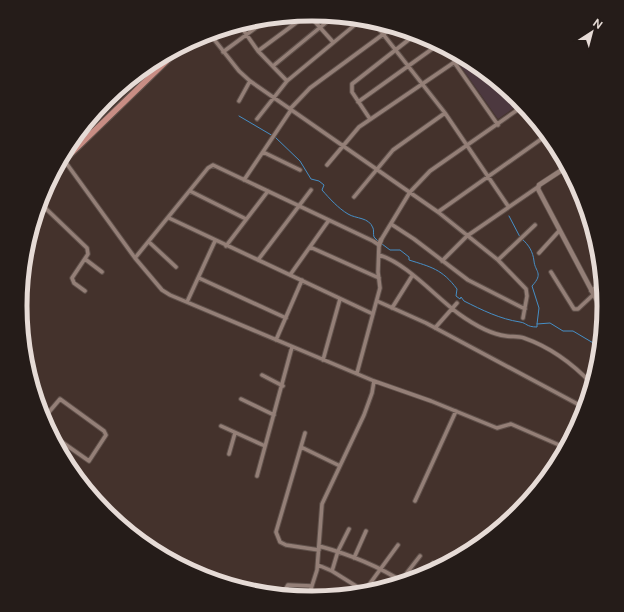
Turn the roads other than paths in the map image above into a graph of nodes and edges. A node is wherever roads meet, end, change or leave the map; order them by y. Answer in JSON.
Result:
{"nodes":[{"id":1,"x":314,"y":21,"type":"edge"},
{"id":2,"x":297,"y":22,"type":"edge"},
{"id":3,"x":326,"y":22,"type":"edge"},
{"id":4,"x":356,"y":24,"type":"edge"},
{"id":5,"x":258,"y":26,"type":"edge"},
{"id":6,"x":319,"y":27,"type":"junction"},
{"id":7,"x":377,"y":29,"type":"edge"},
{"id":8,"x":243,"y":30,"type":"edge"},
{"id":9,"x":388,"y":31,"type":"edge"},
{"id":10,"x":246,"y":34,"type":"junction"},
{"id":11,"x":382,"y":36,"type":"junction"},
{"id":12,"x":213,"y":39,"type":"edge"},
{"id":13,"x":410,"y":39,"type":"edge"},
{"id":14,"x":333,"y":42,"type":"junction"},
{"id":15,"x":433,"y":48,"type":"edge"},
{"id":16,"x":258,"y":50,"type":"junction"},
{"id":17,"x":395,"y":51,"type":"junction"},
{"id":18,"x":223,"y":52,"type":"junction"},
{"id":19,"x":167,"y":61,"type":"edge"},
{"id":20,"x":454,"y":62,"type":"joint"},
{"id":21,"x":273,"y":66,"type":"junction"},
{"id":22,"x":407,"y":66,"type":"junction"},
{"id":23,"x":250,"y":81,"type":"junction"},
{"id":24,"x":287,"y":81,"type":"junction"},
{"id":25,"x":422,"y":83,"type":"junction"},
{"id":26,"x":124,"y":92,"type":"edge"},
{"id":27,"x":272,"y":97,"type":"junction"},
{"id":28,"x":129,"y":98,"type":"junction"},
{"id":29,"x":239,"y":101,"type":"dead end"},
{"id":30,"x":358,"y":102,"type":"junction"},
{"id":31,"x":519,"y":109,"type":"edge"},
{"id":32,"x":290,"y":110,"type":"junction"},
{"id":33,"x":445,"y":113,"type":"junction"},
{"id":34,"x":257,"y":119,"type":"dead end"},
{"id":35,"x":370,"y":119,"type":"junction"},
{"id":36,"x":498,"y":125,"type":"junction"},
{"id":37,"x":542,"y":138,"type":"edge"},
{"id":38,"x":467,"y":144,"type":"junction"},
{"id":39,"x":342,"y":145,"type":"junction"},
{"id":40,"x":72,"y":152,"type":"edge"},
{"id":41,"x":263,"y":152,"type":"junction"},
{"id":42,"x":66,"y":162,"type":"edge"},
{"id":43,"x":327,"y":165,"type":"dead end"},
{"id":44,"x":376,"y":169,"type":"junction"},
{"id":45,"x":300,"y":170,"type":"dead end"},
{"id":46,"x":562,"y":170,"type":"edge"},
{"id":47,"x":489,"y":176,"type":"junction"},
{"id":48,"x":244,"y":180,"type":"junction"},
{"id":49,"x":538,"y":187,"type":"junction"},
{"id":50,"x":311,"y":190,"type":"dead end"},
{"id":51,"x":190,"y":191,"type":"junction"},
{"id":52,"x":268,"y":191,"type":"junction"},
{"id":53,"x":410,"y":192,"type":"junction"},
{"id":54,"x":354,"y":197,"type":"dead end"},
{"id":55,"x":300,"y":206,"type":"junction"},
{"id":56,"x":508,"y":206,"type":"junction"},
{"id":57,"x":45,"y":207,"type":"edge"},
{"id":58,"x":438,"y":212,"type":"junction"},
{"id":59,"x":169,"y":218,"type":"junction"},
{"id":60,"x":246,"y":219,"type":"junction"},
{"id":61,"x":329,"y":220,"type":"junction"},
{"id":62,"x":392,"y":224,"type":"junction"},
{"id":63,"x":535,"y":225,"type":"dead end"},
{"id":64,"x":559,"y":231,"type":"junction"},
{"id":65,"x":467,"y":236,"type":"junction"},
{"id":66,"x":215,"y":241,"type":"junction"},
{"id":67,"x":149,"y":242,"type":"junction"},
{"id":68,"x":380,"y":244,"type":"junction"},
{"id":69,"x":226,"y":246,"type":"junction"},
{"id":70,"x":310,"y":247,"type":"junction"},
{"id":71,"x":539,"y":253,"type":"dead end"},
{"id":72,"x":378,"y":255,"type":"junction"},
{"id":73,"x":135,"y":258,"type":"junction"},
{"id":74,"x":85,"y":259,"type":"junction"},
{"id":75,"x":258,"y":260,"type":"junction"},
{"id":76,"x":498,"y":260,"type":"junction"},
{"id":77,"x":442,"y":261,"type":"junction"},
{"id":78,"x":176,"y":267,"type":"dead end"},
{"id":79,"x":102,"y":272,"type":"dead end"},
{"id":80,"x":551,"y":272,"type":"dead end"},
{"id":81,"x":290,"y":275,"type":"junction"},
{"id":82,"x":412,"y":276,"type":"junction"},
{"id":83,"x":199,"y":278,"type":"junction"},
{"id":84,"x":379,"y":278,"type":"junction"},
{"id":85,"x":302,"y":280,"type":"junction"},
{"id":86,"x":596,"y":289,"type":"edge"},
{"id":87,"x":85,"y":291,"type":"dead end"},
{"id":88,"x":592,"y":293,"type":"junction"},
{"id":89,"x":340,"y":299,"type":"junction"},
{"id":90,"x":597,"y":300,"type":"edge"},
{"id":91,"x":377,"y":301,"type":"junction"},
{"id":92,"x":187,"y":302,"type":"junction"},
{"id":93,"x":457,"y":303,"type":"dead end"},
{"id":94,"x":392,"y":308,"type":"junction"},
{"id":95,"x":452,"y":308,"type":"junction"},
{"id":96,"x":524,"y":309,"type":"junction"},
{"id":97,"x":373,"y":314,"type":"junction"},
{"id":98,"x":286,"y":318,"type":"junction"},
{"id":99,"x":523,"y":318,"type":"dead end"},
{"id":100,"x":435,"y":328,"type":"junction"},
{"id":101,"x":276,"y":340,"type":"junction"},
{"id":102,"x":292,"y":347,"type":"junction"},
{"id":103,"x":323,"y":360,"type":"junction"},
{"id":104,"x":357,"y":373,"type":"junction"},
{"id":105,"x":262,"y":375,"type":"dead end"},
{"id":106,"x":587,"y":379,"type":"edge"},
{"id":107,"x":374,"y":381,"type":"junction"},
{"id":108,"x":282,"y":386,"type":"junction"},
{"id":109,"x":241,"y":399,"type":"dead end"},
{"id":110,"x":579,"y":405,"type":"edge"},
{"id":111,"x":456,"y":411,"type":"junction"},
{"id":112,"x":48,"y":413,"type":"edge"},
{"id":113,"x":274,"y":415,"type":"junction"},
{"id":114,"x":221,"y":426,"type":"dead end"},
{"id":115,"x":305,"y":433,"type":"dead end"},
{"id":116,"x":235,"y":434,"type":"junction"},
{"id":117,"x":62,"y":442,"type":"edge"},
{"id":118,"x":265,"y":446,"type":"junction"},
{"id":119,"x":561,"y":446,"type":"edge"},
{"id":120,"x":301,"y":448,"type":"junction"},
{"id":121,"x":229,"y":454,"type":"dead end"},
{"id":122,"x":340,"y":466,"type":"junction"},
{"id":123,"x":257,"y":476,"type":"dead end"},
{"id":124,"x":415,"y":501,"type":"dead end"},
{"id":125,"x":349,"y":529,"type":"dead end"},
{"id":126,"x":366,"y":530,"type":"dead end"},
{"id":127,"x":398,"y":545,"type":"dead end"},
{"id":128,"x":319,"y":548,"type":"junction"},
{"id":129,"x":338,"y":551,"type":"junction"},
{"id":130,"x":420,"y":556,"type":"dead end"},
{"id":131,"x":354,"y":558,"type":"junction"},
{"id":132,"x":318,"y":565,"type":"junction"},
{"id":133,"x":380,"y":569,"type":"junction"},
{"id":134,"x":332,"y":571,"type":"junction"},
{"id":135,"x":406,"y":575,"type":"edge"},
{"id":136,"x":395,"y":578,"type":"edge"},
{"id":137,"x":312,"y":586,"type":"junction"},
{"id":138,"x":368,"y":586,"type":"edge"},
{"id":139,"x":357,"y":588,"type":"edge"},
{"id":140,"x":285,"y":590,"type":"edge"},
{"id":141,"x":310,"y":591,"type":"edge"}],
"edges":[{"from":1,"to":6,"type":"street"},
{"from":2,"to":16,"type":"street"},
{"from":3,"to":6,"type":"street"},
{"from":4,"to":14,"type":"street"},
{"from":5,"to":10,"type":"street"},
{"from":6,"to":14,"type":"street"},
{"from":6,"to":21,"type":"street"},
{"from":7,"to":11,"type":"street"},
{"from":8,"to":10,"type":"street"},
{"from":9,"to":11,"type":"street"},
{"from":10,"to":16,"type":"street"},
{"from":10,"to":18,"type":"street"},
{"from":11,"to":17,"type":"street"},
{"from":11,"to":32,"type":"street"},
{"from":12,"to":18,"type":"street"},
{"from":13,"to":17,"type":"street"},
{"from":14,"to":24,"type":"street"},
{"from":15,"to":22,"type":"street"},
{"from":16,"to":21,"type":"street"},
{"from":17,"to":22,"type":"street"},
{"from":17,"to":30,"type":"street"},
{"from":18,"to":23,"type":"street"},
{"from":19,"to":28,"type":"main road"},
{"from":20,"to":25,"type":"street"},
{"from":20,"to":36,"type":"street"},
{"from":21,"to":24,"type":"street"},
{"from":22,"to":25,"type":"street"},
{"from":22,"to":30,"type":"street"},
{"from":23,"to":27,"type":"street"},
{"from":23,"to":29,"type":"street"},
{"from":24,"to":27,"type":"street"},
{"from":25,"to":33,"type":"street"},
{"from":25,"to":35,"type":"street"},
{"from":26,"to":28,"type":"main road"},
{"from":27,"to":32,"type":"street"},
{"from":27,"to":34,"type":"street"},
{"from":28,"to":40,"type":"main road"},
{"from":30,"to":35,"type":"street"},
{"from":31,"to":36,"type":"street"},
{"from":32,"to":39,"type":"street"},
{"from":32,"to":41,"type":"street"},
{"from":33,"to":38,"type":"street"},
{"from":33,"to":44,"type":"street"},
{"from":35,"to":39,"type":"street"},
{"from":36,"to":38,"type":"street"},
{"from":37,"to":47,"type":"street"},
{"from":38,"to":47,"type":"street"},
{"from":38,"to":53,"type":"street"},
{"from":39,"to":43,"type":"street"},
{"from":39,"to":44,"type":"street"},
{"from":41,"to":45,"type":"street"},
{"from":41,"to":48,"type":"street"},
{"from":42,"to":73,"type":"street"},
{"from":44,"to":53,"type":"street"},
{"from":44,"to":54,"type":"street"},
{"from":46,"to":49,"type":"street"},
{"from":47,"to":56,"type":"street"},
{"from":47,"to":58,"type":"street"},
{"from":48,"to":51,"type":"street"},
{"from":48,"to":52,"type":"street"},
{"from":49,"to":56,"type":"street"},
{"from":49,"to":64,"type":"street"},
{"from":50,"to":55,"type":"street"},
{"from":51,"to":59,"type":"street"},
{"from":51,"to":60,"type":"street"},
{"from":52,"to":55,"type":"street"},
{"from":52,"to":60,"type":"street"},
{"from":53,"to":58,"type":"street"},
{"from":53,"to":62,"type":"street"},
{"from":55,"to":61,"type":"street"},
{"from":55,"to":75,"type":"street"},
{"from":56,"to":65,"type":"street"},
{"from":57,"to":74,"type":"street"},
{"from":58,"to":65,"type":"street"},
{"from":59,"to":66,"type":"street"},
{"from":59,"to":67,"type":"street"},
{"from":60,"to":69,"type":"street"},
{"from":61,"to":68,"type":"street"},
{"from":61,"to":70,"type":"street"},
{"from":62,"to":68,"type":"street"},
{"from":62,"to":77,"type":"street"},
{"from":63,"to":76,"type":"street"},
{"from":64,"to":71,"type":"street"},
{"from":64,"to":88,"type":"street"},
{"from":65,"to":76,"type":"street"},
{"from":65,"to":77,"type":"street"},
{"from":66,"to":69,"type":"street"},
{"from":66,"to":83,"type":"street"},
{"from":67,"to":73,"type":"street"},
{"from":67,"to":78,"type":"street"},
{"from":68,"to":72,"type":"street"},
{"from":69,"to":75,"type":"street"},
{"from":70,"to":81,"type":"street"},
{"from":70,"to":84,"type":"street"},
{"from":72,"to":82,"type":"street"},
{"from":72,"to":84,"type":"street"},
{"from":73,"to":92,"type":"street"},
{"from":74,"to":79,"type":"street"},
{"from":74,"to":87,"type":"street"},
{"from":75,"to":81,"type":"street"},
{"from":76,"to":96,"type":"street"},
{"from":77,"to":96,"type":"street"},
{"from":80,"to":88,"type":"street"},
{"from":81,"to":85,"type":"street"},
{"from":82,"to":94,"type":"street"},
{"from":82,"to":95,"type":"street"},
{"from":83,"to":92,"type":"street"},
{"from":83,"to":98,"type":"street"},
{"from":84,"to":91,"type":"street"},
{"from":85,"to":89,"type":"street"},
{"from":85,"to":98,"type":"street"},
{"from":86,"to":88,"type":"street"},
{"from":88,"to":90,"type":"street"},
{"from":89,"to":97,"type":"street"},
{"from":89,"to":103,"type":"street"},
{"from":91,"to":94,"type":"street"},
{"from":91,"to":97,"type":"street"},
{"from":92,"to":101,"type":"street"},
{"from":93,"to":95,"type":"street"},
{"from":94,"to":100,"type":"street"},
{"from":95,"to":100,"type":"street"},
{"from":95,"to":106,"type":"street"},
{"from":96,"to":99,"type":"street"},
{"from":97,"to":104,"type":"street"},
{"from":98,"to":101,"type":"street"},
{"from":100,"to":110,"type":"street"},
{"from":101,"to":102,"type":"street"},
{"from":102,"to":103,"type":"street"},
{"from":102,"to":108,"type":"street"},
{"from":103,"to":104,"type":"street"},
{"from":104,"to":107,"type":"street"},
{"from":105,"to":108,"type":"street"},
{"from":107,"to":111,"type":"street"},
{"from":107,"to":122,"type":"street"},
{"from":108,"to":113,"type":"street"},
{"from":109,"to":113,"type":"street"},
{"from":111,"to":119,"type":"street"},
{"from":111,"to":124,"type":"street"},
{"from":112,"to":117,"type":"street"},
{"from":113,"to":118,"type":"street"},
{"from":114,"to":116,"type":"street"},
{"from":115,"to":120,"type":"street"},
{"from":116,"to":118,"type":"street"},
{"from":116,"to":121,"type":"street"},
{"from":118,"to":123,"type":"street"},
{"from":120,"to":122,"type":"street"},
{"from":120,"to":128,"type":"street"},
{"from":122,"to":128,"type":"street"},
{"from":125,"to":129,"type":"street"},
{"from":126,"to":131,"type":"street"},
{"from":127,"to":133,"type":"street"},
{"from":128,"to":129,"type":"street"},
{"from":128,"to":132,"type":"street"},
{"from":129,"to":131,"type":"street"},
{"from":129,"to":134,"type":"street"},
{"from":130,"to":135,"type":"street"},
{"from":131,"to":133,"type":"street"},
{"from":132,"to":134,"type":"street"},
{"from":132,"to":137,"type":"street"},
{"from":133,"to":136,"type":"street"},
{"from":133,"to":138,"type":"street"},
{"from":134,"to":139,"type":"street"},
{"from":137,"to":140,"type":"street"},
{"from":137,"to":141,"type":"street"}]}
